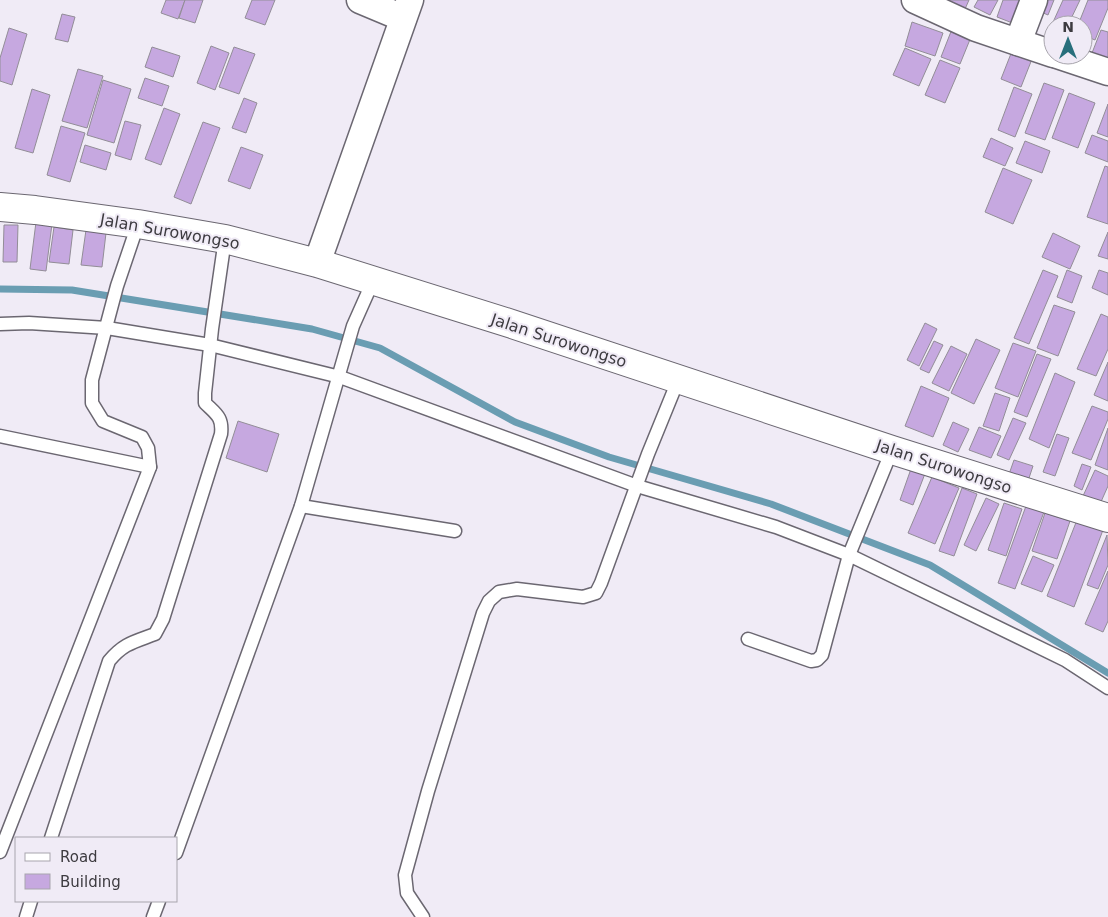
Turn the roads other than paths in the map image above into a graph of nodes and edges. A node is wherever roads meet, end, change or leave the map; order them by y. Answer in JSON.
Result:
{"nodes":[{"id":1,"x":360,"y":0,"type":"edge"},
{"id":2,"x":915,"y":0,"type":"edge"},
{"id":3,"x":1034,"y":0,"type":"edge"},
{"id":4,"x":407,"y":9,"type":"edge"},
{"id":5,"x":1018,"y":42,"type":"junction"},
{"id":6,"x":1043,"y":50,"type":"edge"},
{"id":7,"x":1087,"y":65,"type":"edge"},
{"id":8,"x":1108,"y":72,"type":"edge"},
{"id":9,"x":0,"y":207,"type":"edge"},
{"id":10,"x":138,"y":224,"type":"junction"},
{"id":11,"x":225,"y":239,"type":"junction"},
{"id":12,"x":316,"y":263,"type":"junction"},
{"id":13,"x":372,"y":281,"type":"junction"},
{"id":14,"x":108,"y":322,"type":"junction"},
{"id":15,"x":0,"y":324,"type":"edge"},
{"id":16,"x":210,"y":345,"type":"junction"},
{"id":17,"x":340,"y":377,"type":"junction"},
{"id":18,"x":678,"y":378,"type":"junction"},
{"id":19,"x":0,"y":436,"type":"edge"},
{"id":20,"x":892,"y":450,"type":"junction"},
{"id":21,"x":150,"y":467,"type":"junction"},
{"id":22,"x":639,"y":480,"type":"junction"},
{"id":23,"x":301,"y":506,"type":"junction"},
{"id":24,"x":1108,"y":518,"type":"edge"},
{"id":25,"x":455,"y":532,"type":"dead end"},
{"id":26,"x":852,"y":549,"type":"junction"},
{"id":27,"x":748,"y":639,"type":"dead end"},
{"id":28,"x":1108,"y":688,"type":"edge"},
{"id":29,"x":51,"y":837,"type":"edge"},
{"id":30,"x":178,"y":847,"type":"edge"},
{"id":31,"x":0,"y":852,"type":"edge"},
{"id":32,"x":31,"y":902,"type":"edge"},
{"id":33,"x":159,"y":902,"type":"edge"},
{"id":34,"x":26,"y":917,"type":"edge"},
{"id":35,"x":153,"y":917,"type":"edge"},
{"id":36,"x":422,"y":917,"type":"edge"}],
"edges":[{"from":1,"to":4,"type":"street"},
{"from":2,"to":5,"type":"street"},
{"from":3,"to":5,"type":"street"},
{"from":4,"to":12,"type":"street"},
{"from":5,"to":6,"type":"street"},
{"from":7,"to":8,"type":"street"},
{"from":9,"to":10,"type":"street","name":"Jalan Surowongso"},
{"from":10,"to":11,"type":"street","name":"Jalan Surowongso"},
{"from":10,"to":14,"type":"lane"},
{"from":11,"to":12,"type":"street","name":"Jalan Surowongso"},
{"from":11,"to":16,"type":"lane"},
{"from":12,"to":13,"type":"street","name":"Jalan Surowongso"},
{"from":13,"to":17,"type":"lane"},
{"from":13,"to":18,"type":"street","name":"Jalan Surowongso"},
{"from":14,"to":15,"type":"lane"},
{"from":14,"to":16,"type":"lane"},
{"from":14,"to":21,"type":"lane"},
{"from":16,"to":17,"type":"lane"},
{"from":16,"to":29,"type":"lane"},
{"from":17,"to":22,"type":"lane"},
{"from":17,"to":23,"type":"lane"},
{"from":18,"to":20,"type":"street","name":"Jalan Surowongso"},
{"from":18,"to":22,"type":"lane"},
{"from":19,"to":21,"type":"lane"},
{"from":20,"to":24,"type":"street","name":"Jalan Surowongso"},
{"from":20,"to":26,"type":"lane"},
{"from":21,"to":31,"type":"lane"},
{"from":22,"to":26,"type":"lane"},
{"from":22,"to":36,"type":"lane"},
{"from":23,"to":25,"type":"lane"},
{"from":23,"to":30,"type":"lane"},
{"from":26,"to":27,"type":"lane"},
{"from":26,"to":28,"type":"lane"},
{"from":32,"to":34,"type":"lane"},
{"from":33,"to":35,"type":"lane"}]}
